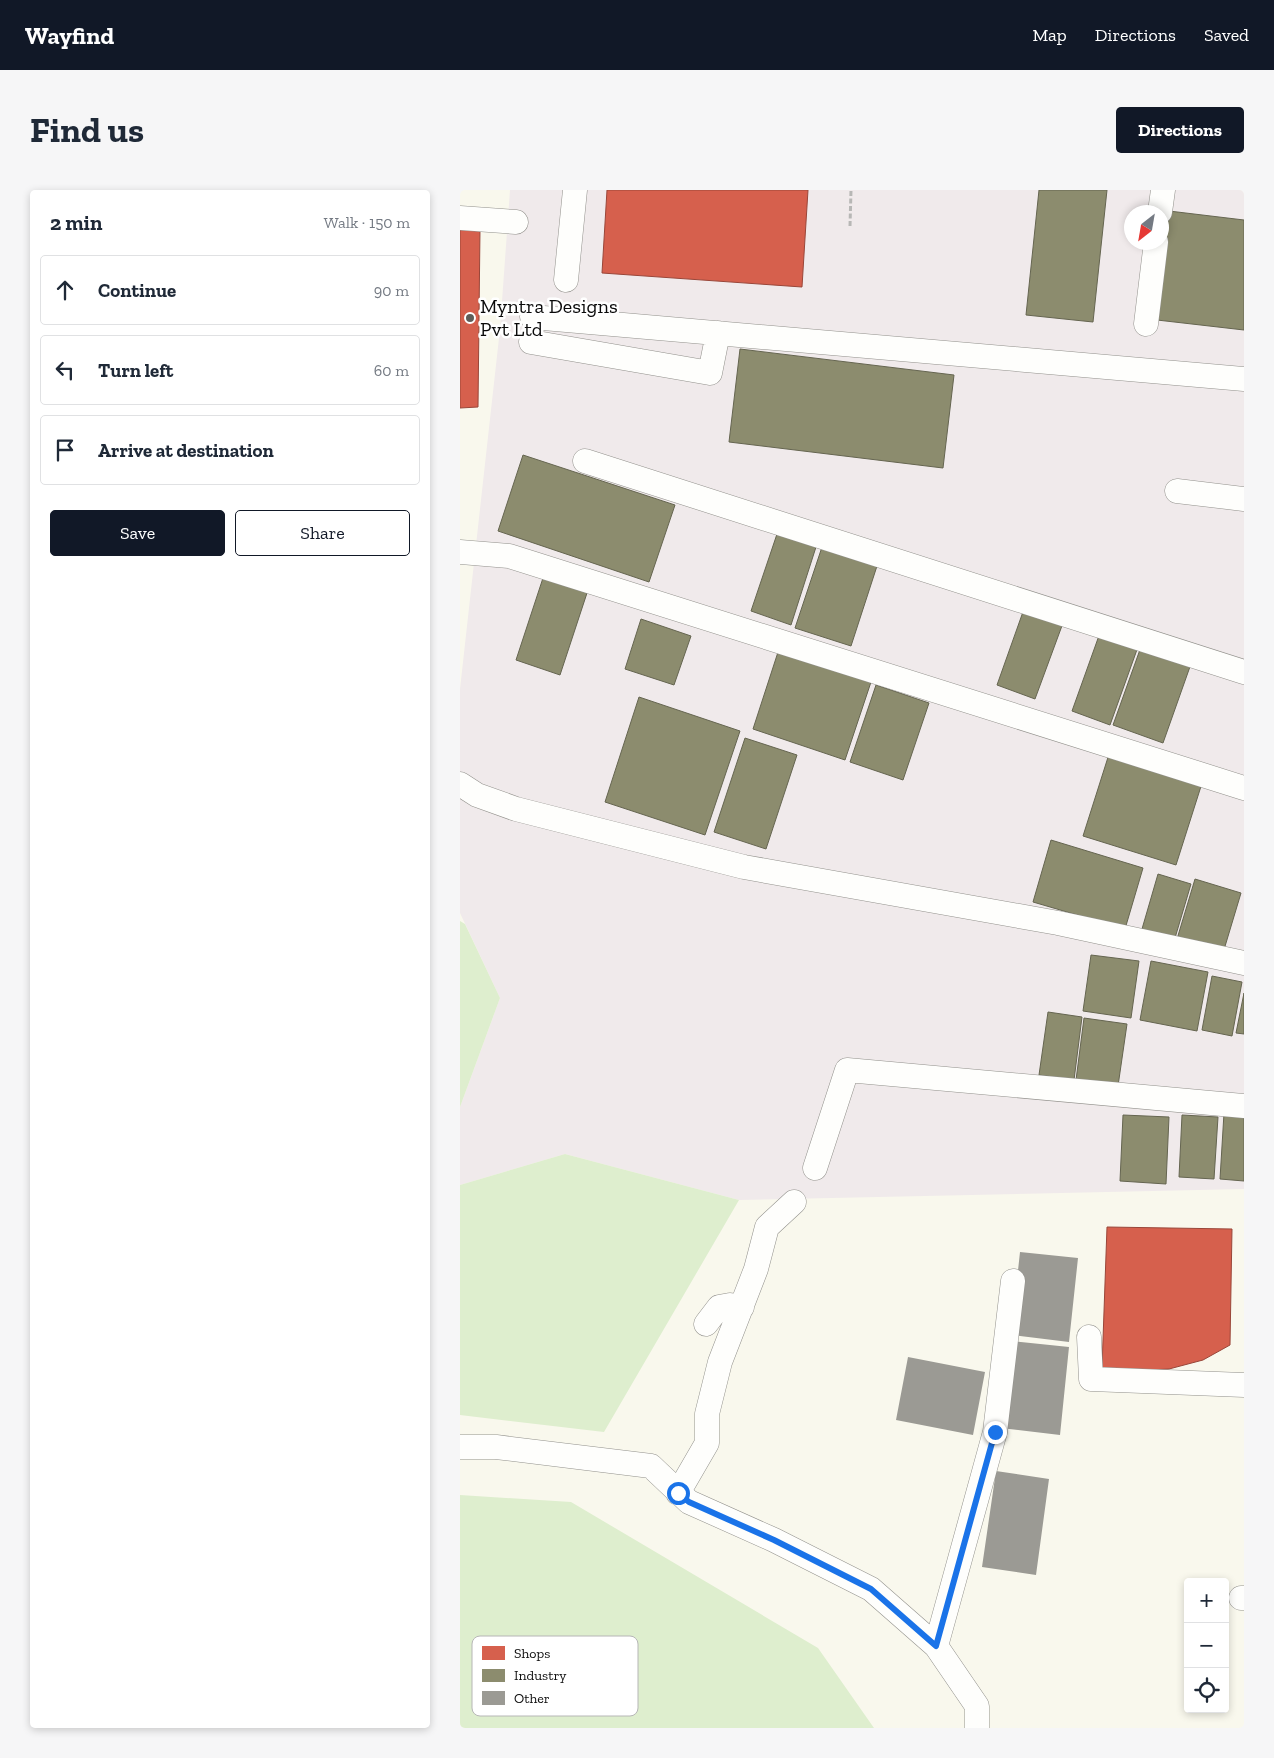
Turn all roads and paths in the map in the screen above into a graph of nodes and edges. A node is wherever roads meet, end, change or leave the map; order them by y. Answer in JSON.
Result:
{"nodes":[{"id":1,"x":575,"y":190,"type":"edge"},
{"id":2,"x":851,"y":190,"type":"edge"},
{"id":3,"x":1163,"y":190,"type":"edge"},
{"id":4,"x":1161,"y":205,"type":"edge"},
{"id":5,"x":460,"y":218,"type":"edge"},
{"id":6,"x":516,"y":222,"type":"dead end"},
{"id":7,"x":850,"y":226,"type":"dead end"},
{"id":8,"x":1155,"y":250,"type":"edge"},
{"id":9,"x":566,"y":280,"type":"dead end"},
{"id":10,"x":532,"y":317,"type":"dead end"},
{"id":11,"x":1146,"y":324,"type":"dead end"},
{"id":12,"x":718,"y":334,"type":"junction"},
{"id":13,"x":532,"y":342,"type":"dead end"},
{"id":14,"x":1244,"y":379,"type":"edge"},
{"id":15,"x":585,"y":462,"type":"dead end"},
{"id":16,"x":1177,"y":491,"type":"dead end"},
{"id":17,"x":1244,"y":498,"type":"edge"},
{"id":18,"x":460,"y":552,"type":"edge"},
{"id":19,"x":1244,"y":672,"type":"edge"},
{"id":20,"x":460,"y":784,"type":"edge"},
{"id":21,"x":1244,"y":788,"type":"edge"},
{"id":22,"x":1244,"y":963,"type":"edge"},
{"id":23,"x":1244,"y":1106,"type":"edge"},
{"id":24,"x":815,"y":1168,"type":"dead end"},
{"id":25,"x":794,"y":1202,"type":"dead end"},
{"id":26,"x":1013,"y":1281,"type":"dead end"},
{"id":27,"x":742,"y":1307,"type":"junction"},
{"id":28,"x":706,"y":1324,"type":"dead end"},
{"id":29,"x":1089,"y":1337,"type":"dead end"},
{"id":30,"x":1244,"y":1385,"type":"edge"},
{"id":31,"x":460,"y":1447,"type":"edge"},
{"id":32,"x":678,"y":1493,"type":"junction"},
{"id":33,"x":936,"y":1646,"type":"junction"},
{"id":34,"x":977,"y":1728,"type":"edge"}],
"edges":[{"from":1,"to":9,"type":"street"},
{"from":2,"to":7,"type":"path"},
{"from":3,"to":4,"type":"street"},
{"from":5,"to":6,"type":"street"},
{"from":8,"to":11,"type":"street"},
{"from":10,"to":12,"type":"street"},
{"from":12,"to":13,"type":"street"},
{"from":12,"to":14,"type":"street"},
{"from":15,"to":19,"type":"street"},
{"from":16,"to":17,"type":"street"},
{"from":18,"to":21,"type":"street"},
{"from":20,"to":22,"type":"street"},
{"from":23,"to":24,"type":"street"},
{"from":25,"to":27,"type":"street"},
{"from":26,"to":33,"type":"street"},
{"from":27,"to":28,"type":"street"},
{"from":27,"to":32,"type":"street"},
{"from":29,"to":30,"type":"street"},
{"from":31,"to":32,"type":"street"},
{"from":32,"to":33,"type":"street"},
{"from":33,"to":34,"type":"street"}]}
